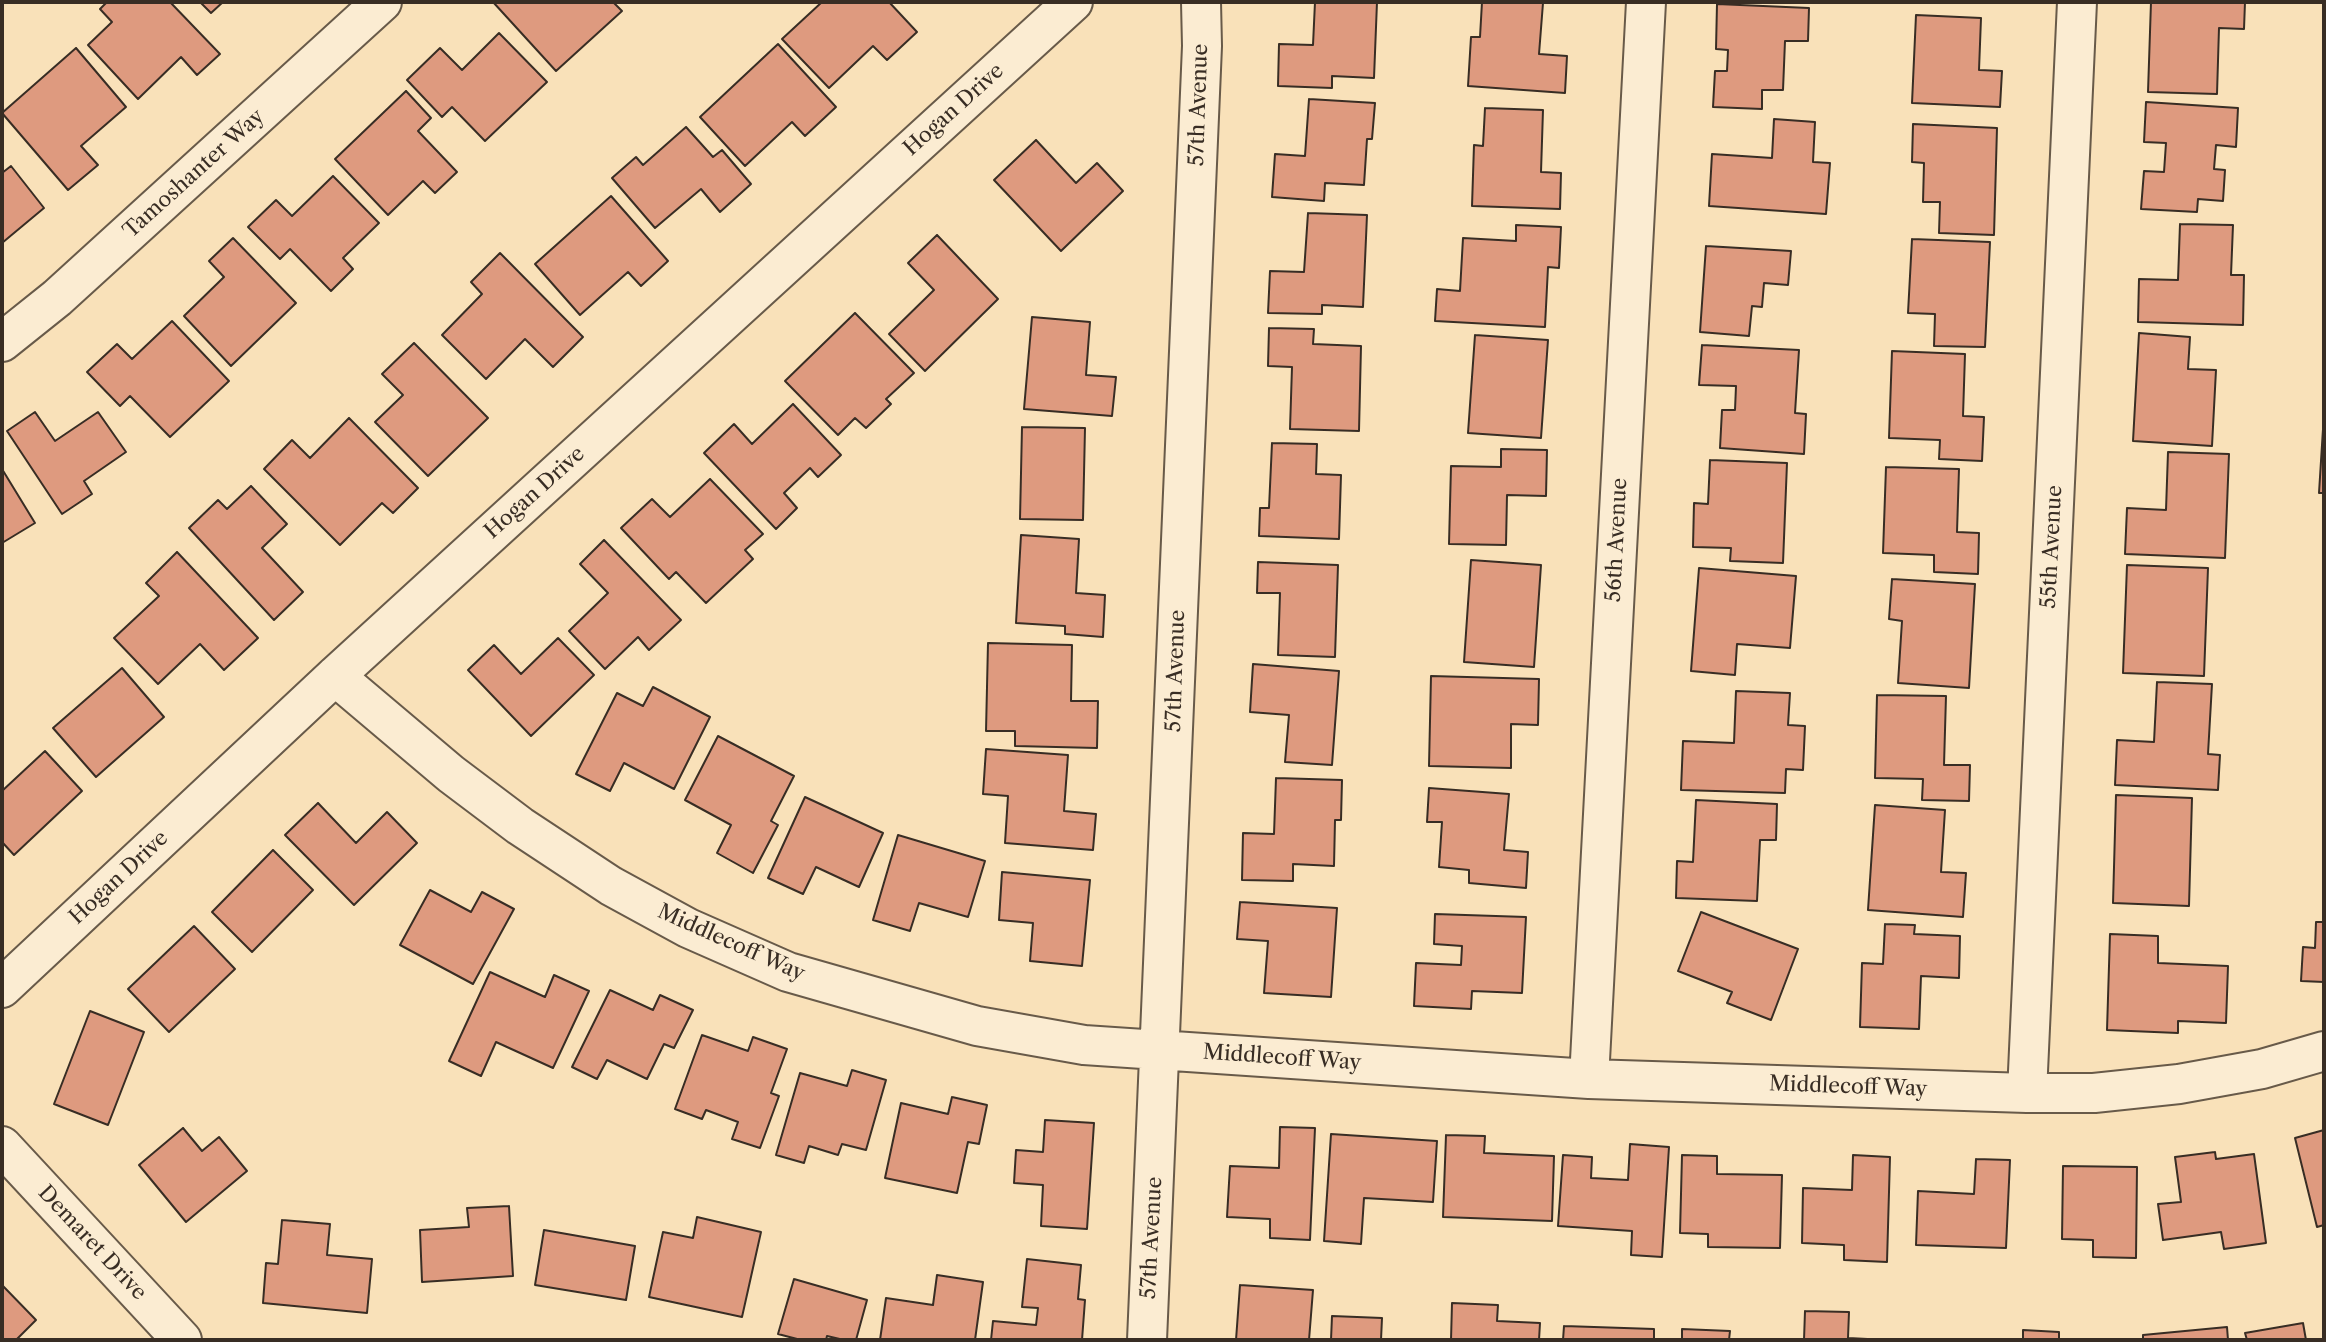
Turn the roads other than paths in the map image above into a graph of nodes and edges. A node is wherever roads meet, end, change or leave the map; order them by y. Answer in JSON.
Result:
{"nodes":[{"id":1,"x":382,"y":2,"type":"edge"},
{"id":2,"x":1073,"y":2,"type":"edge"},
{"id":3,"x":1201,"y":2,"type":"edge"},
{"id":4,"x":1646,"y":2,"type":"edge"},
{"id":5,"x":2077,"y":2,"type":"edge"},
{"id":6,"x":2,"y":342,"type":"edge"},
{"id":7,"x":335,"y":676,"type":"junction"},
{"id":8,"x":2,"y":988,"type":"edge"},
{"id":9,"x":1161,"y":1049,"type":"junction"},
{"id":10,"x":2324,"y":1051,"type":"edge"},
{"id":11,"x":1589,"y":1079,"type":"junction"},
{"id":12,"x":2027,"y":1093,"type":"junction"},
{"id":13,"x":2,"y":1146,"type":"edge"},
{"id":14,"x":182,"y":1340,"type":"edge"},
{"id":15,"x":1147,"y":1340,"type":"edge"}],
"edges":[{"from":1,"to":6,"type":"street","name":"Tamoshanter Way"},
{"from":2,"to":7,"type":"street","name":"Hogan Drive"},
{"from":3,"to":9,"type":"street","name":"57th Avenue"},
{"from":4,"to":11,"type":"street","name":"56th Avenue"},
{"from":5,"to":12,"type":"street","name":"55th Avenue"},
{"from":7,"to":8,"type":"street","name":"Hogan Drive"},
{"from":7,"to":9,"type":"street","name":"Middlecoff Way"},
{"from":9,"to":11,"type":"street","name":"Middlecoff Way"},
{"from":9,"to":15,"type":"street","name":"57th Avenue"},
{"from":10,"to":12,"type":"street","name":"Middlecoff Way"},
{"from":11,"to":12,"type":"street","name":"Middlecoff Way"},
{"from":13,"to":14,"type":"street","name":"Demaret Drive"}]}
